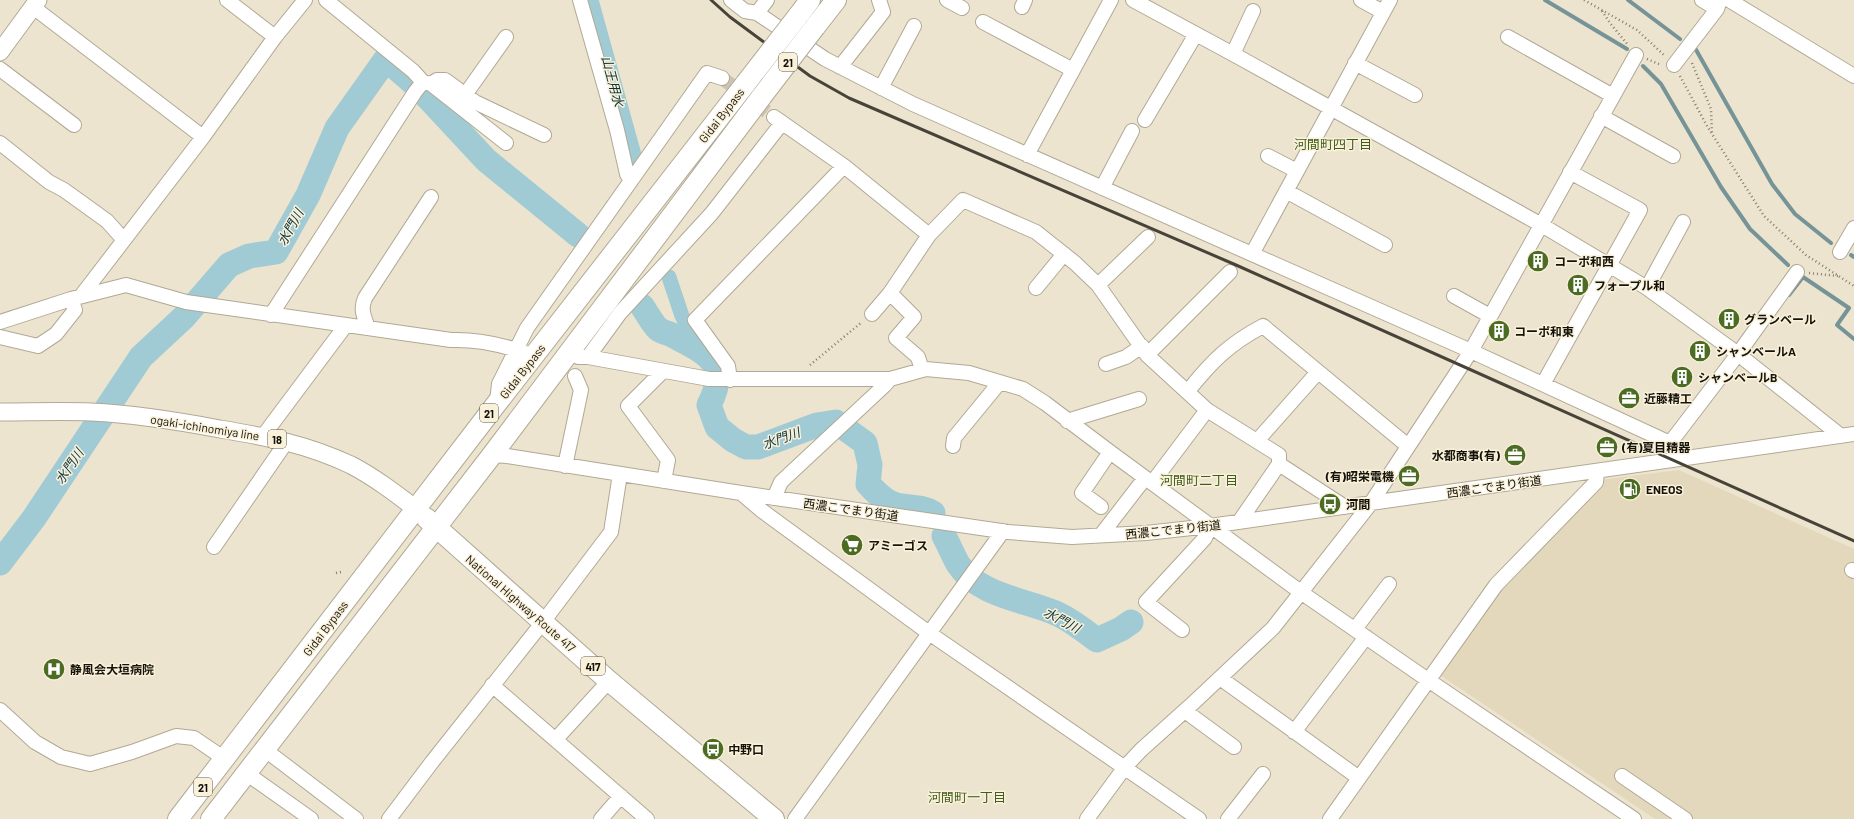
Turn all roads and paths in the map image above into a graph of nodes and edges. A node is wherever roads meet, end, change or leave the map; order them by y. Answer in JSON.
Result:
{"nodes":[{"id":1,"x":228,"y":0,"type":"edge"},
{"id":2,"x":304,"y":0,"type":"edge"},
{"id":3,"x":326,"y":0,"type":"edge"},
{"id":4,"x":580,"y":0,"type":"edge"},
{"id":5,"x":731,"y":0,"type":"edge"},
{"id":6,"x":767,"y":0,"type":"edge"},
{"id":7,"x":810,"y":0,"type":"edge"},
{"id":8,"x":836,"y":0,"type":"edge"},
{"id":9,"x":879,"y":0,"type":"edge"},
{"id":10,"x":947,"y":0,"type":"edge"},
{"id":11,"x":1111,"y":0,"type":"edge"},
{"id":12,"x":1133,"y":0,"type":"edge"},
{"id":13,"x":1361,"y":0,"type":"edge"},
{"id":14,"x":1584,"y":0,"type":"edge"},
{"id":15,"x":1702,"y":0,"type":"edge"},
{"id":16,"x":1729,"y":0,"type":"edge"},
{"id":17,"x":36,"y":4,"type":"edge"},
{"id":18,"x":1718,"y":5,"type":"edge"},
{"id":19,"x":1386,"y":6,"type":"edge"},
{"id":20,"x":962,"y":8,"type":"dead end"},
{"id":21,"x":1253,"y":11,"type":"dead end"},
{"id":22,"x":757,"y":13,"type":"junction"},
{"id":23,"x":984,"y":22,"type":"dead end"},
{"id":24,"x":914,"y":26,"type":"dead end"},
{"id":25,"x":1196,"y":34,"type":"junction"},
{"id":26,"x":275,"y":37,"type":"junction"},
{"id":27,"x":506,"y":37,"type":"dead end"},
{"id":28,"x":1508,"y":37,"type":"dead end"},
{"id":29,"x":1686,"y":49,"type":"junction"},
{"id":30,"x":0,"y":52,"type":"edge"},
{"id":31,"x":1233,"y":54,"type":"junction"},
{"id":32,"x":1636,"y":55,"type":"dead end"},
{"id":33,"x":1355,"y":63,"type":"junction"},
{"id":34,"x":1674,"y":65,"type":"junction"},
{"id":35,"x":840,"y":67,"type":"junction"},
{"id":36,"x":0,"y":69,"type":"edge"},
{"id":37,"x":1073,"y":70,"type":"junction"},
{"id":38,"x":1854,"y":76,"type":"edge"},
{"id":39,"x":722,"y":78,"type":"tunnel mouth"},
{"id":40,"x":422,"y":85,"type":"junction"},
{"id":41,"x":881,"y":88,"type":"junction"},
{"id":42,"x":465,"y":95,"type":"junction"},
{"id":43,"x":1415,"y":95,"type":"dead end"},
{"id":44,"x":1613,"y":96,"type":"junction"},
{"id":45,"x":1331,"y":108,"type":"junction"},
{"id":46,"x":1601,"y":116,"type":"junction"},
{"id":47,"x":1145,"y":120,"type":"dead end"},
{"id":48,"x":74,"y":125,"type":"dead end"},
{"id":49,"x":1132,"y":131,"type":"dead end"},
{"id":50,"x":544,"y":135,"type":"dead end"},
{"id":51,"x":1712,"y":135,"type":"junction"},
{"id":52,"x":203,"y":137,"type":"junction"},
{"id":53,"x":0,"y":143,"type":"edge"},
{"id":54,"x":506,"y":143,"type":"dead end"},
{"id":55,"x":1027,"y":155,"type":"junction"},
{"id":56,"x":1268,"y":156,"type":"dead end"},
{"id":57,"x":1673,"y":156,"type":"dead end"},
{"id":58,"x":844,"y":166,"type":"junction"},
{"id":59,"x":1297,"y":171,"type":"junction"},
{"id":60,"x":1570,"y":172,"type":"junction"},
{"id":61,"x":631,"y":181,"type":"junction"},
{"id":62,"x":1102,"y":188,"type":"junction"},
{"id":63,"x":1286,"y":191,"type":"junction"},
{"id":64,"x":431,"y":197,"type":"dead end"},
{"id":65,"x":1683,"y":222,"type":"dead end"},
{"id":66,"x":1540,"y":224,"type":"junction"},
{"id":67,"x":1854,"y":228,"type":"edge"},
{"id":68,"x":929,"y":235,"type":"junction"},
{"id":69,"x":1148,"y":237,"type":"dead end"},
{"id":70,"x":124,"y":240,"type":"junction"},
{"id":71,"x":1385,"y":244,"type":"dead end"},
{"id":72,"x":1840,"y":252,"type":"dead end"},
{"id":73,"x":1064,"y":254,"type":"junction"},
{"id":74,"x":1252,"y":254,"type":"junction"},
{"id":75,"x":1609,"y":266,"type":"junction"},
{"id":76,"x":1230,"y":272,"type":"dead end"},
{"id":77,"x":1797,"y":272,"type":"joint"},
{"id":78,"x":1838,"y":276,"type":"junction"},
{"id":79,"x":1098,"y":285,"type":"junction"},
{"id":80,"x":1854,"y":286,"type":"edge"},
{"id":81,"x":1036,"y":288,"type":"dead end"},
{"id":82,"x":1647,"y":288,"type":"junction"},
{"id":83,"x":890,"y":293,"type":"junction"},
{"id":84,"x":1454,"y":296,"type":"dead end"},
{"id":85,"x":76,"y":297,"type":"junction"},
{"id":86,"x":872,"y":314,"type":"joint"},
{"id":87,"x":270,"y":315,"type":"junction"},
{"id":88,"x":1490,"y":316,"type":"junction"},
{"id":89,"x":0,"y":322,"type":"edge"},
{"id":90,"x":346,"y":325,"type":"junction"},
{"id":91,"x":368,"y":328,"type":"junction"},
{"id":92,"x":0,"y":337,"type":"edge"},
{"id":93,"x":1471,"y":350,"type":"junction"},
{"id":94,"x":1144,"y":351,"type":"junction"},
{"id":95,"x":525,"y":352,"type":"junction"},
{"id":96,"x":579,"y":354,"type":"junction"},
{"id":97,"x":1738,"y":354,"type":"junction"},
{"id":98,"x":1106,"y":364,"type":"dead end"},
{"id":99,"x":922,"y":370,"type":"junction"},
{"id":100,"x":663,"y":371,"type":"junction"},
{"id":101,"x":1318,"y":372,"type":"junction"},
{"id":102,"x":575,"y":376,"type":"dead end"},
{"id":103,"x":795,"y":378,"type":"junction"},
{"id":104,"x":890,"y":379,"type":"junction"},
{"id":105,"x":728,"y":380,"type":"junction"},
{"id":106,"x":1000,"y":382,"type":"junction"},
{"id":107,"x":1543,"y":384,"type":"junction"},
{"id":108,"x":1188,"y":392,"type":"junction"},
{"id":109,"x":1139,"y":399,"type":"dead end"},
{"id":110,"x":1207,"y":410,"type":"junction"},
{"id":111,"x":0,"y":412,"type":"edge"},
{"id":112,"x":1067,"y":421,"type":"junction"},
{"id":113,"x":1847,"y":435,"type":"edge"},
{"id":114,"x":263,"y":436,"type":"junction"},
{"id":115,"x":288,"y":441,"type":"junction"},
{"id":116,"x":1257,"y":441,"type":"junction"},
{"id":117,"x":952,"y":446,"type":"dead end"},
{"id":118,"x":1408,"y":446,"type":"junction"},
{"id":119,"x":1110,"y":452,"type":"junction"},
{"id":120,"x":492,"y":455,"type":"junction"},
{"id":121,"x":1279,"y":464,"type":"junction"},
{"id":122,"x":565,"y":466,"type":"junction"},
{"id":123,"x":1597,"y":472,"type":"junction"},
{"id":124,"x":620,"y":474,"type":"junction"},
{"id":125,"x":664,"y":481,"type":"junction"},
{"id":126,"x":1149,"y":481,"type":"junction"},
{"id":127,"x":741,"y":493,"type":"junction"},
{"id":128,"x":774,"y":498,"type":"junction"},
{"id":129,"x":1371,"y":503,"type":"junction"},
{"id":130,"x":1101,"y":507,"type":"dead end"},
{"id":131,"x":1345,"y":507,"type":"junction"},
{"id":132,"x":416,"y":509,"type":"junction"},
{"id":133,"x":1239,"y":522,"type":"junction"},
{"id":134,"x":1210,"y":526,"type":"junction"},
{"id":135,"x":436,"y":527,"type":"junction"},
{"id":136,"x":1004,"y":531,"type":"junction"},
{"id":137,"x":1101,"y":535,"type":"junction"},
{"id":138,"x":214,"y":547,"type":"dead end"},
{"id":139,"x":341,"y":572,"type":"dead end"},
{"id":140,"x":336,"y":573,"type":"dead end"},
{"id":141,"x":1389,"y":584,"type":"dead end"},
{"id":142,"x":1302,"y":592,"type":"junction"},
{"id":143,"x":543,"y":622,"type":"junction"},
{"id":144,"x":1182,"y":630,"type":"dead end"},
{"id":145,"x":929,"y":633,"type":"junction"},
{"id":146,"x":1361,"y":633,"type":"junction"},
{"id":147,"x":1220,"y":678,"type":"junction"},
{"id":148,"x":1428,"y":680,"type":"junction"},
{"id":149,"x":609,"y":681,"type":"junction"},
{"id":150,"x":492,"y":685,"type":"junction"},
{"id":151,"x":0,"y":710,"type":"edge"},
{"id":152,"x":1185,"y":711,"type":"junction"},
{"id":153,"x":1294,"y":732,"type":"junction"},
{"id":154,"x":556,"y":739,"type":"junction"},
{"id":155,"x":1234,"y":747,"type":"dead end"},
{"id":156,"x":230,"y":753,"type":"junction"},
{"id":157,"x":254,"y":763,"type":"junction"},
{"id":158,"x":1125,"y":767,"type":"junction"},
{"id":159,"x":1262,"y":774,"type":"dead end"},
{"id":160,"x":1622,"y":776,"type":"dead end"},
{"id":161,"x":1359,"y":778,"type":"junction"},
{"id":162,"x":621,"y":796,"type":"junction"},
{"id":163,"x":1627,"y":817,"type":"edge"},
{"id":164,"x":178,"y":819,"type":"edge"},
{"id":165,"x":211,"y":819,"type":"edge"},
{"id":166,"x":311,"y":819,"type":"edge"},
{"id":167,"x":356,"y":819,"type":"edge"},
{"id":168,"x":389,"y":819,"type":"edge"},
{"id":169,"x":601,"y":819,"type":"edge"},
{"id":170,"x":647,"y":819,"type":"edge"},
{"id":171,"x":774,"y":819,"type":"edge"},
{"id":172,"x":795,"y":819,"type":"edge"},
{"id":173,"x":1087,"y":819,"type":"edge"},
{"id":174,"x":1199,"y":819,"type":"edge"},
{"id":175,"x":1228,"y":819,"type":"edge"},
{"id":176,"x":1330,"y":819,"type":"edge"},
{"id":177,"x":1685,"y":819,"type":"edge"}],
"edges":[{"from":1,"to":26,"type":"street"},
{"from":2,"to":26,"type":"street"},
{"from":3,"to":40,"type":"street"},
{"from":4,"to":61,"type":"street"},
{"from":5,"to":22,"type":"street"},
{"from":6,"to":22,"type":"street"},
{"from":7,"to":95,"type":"highway","name":"Gidai Bypass","number":"21","bridge":true},
{"from":8,"to":96,"type":"highway","name":"Gidai Bypass","number":"21","bridge":true},
{"from":9,"to":35,"type":"street"},
{"from":10,"to":20,"type":"street"},
{"from":11,"to":37,"type":"street"},
{"from":12,"to":25,"type":"street"},
{"from":13,"to":19,"type":"street"},
{"from":14,"to":34,"type":"path"},
{"from":15,"to":18,"type":"street"},
{"from":16,"to":38,"type":"street"},
{"from":17,"to":30,"type":"main road"},
{"from":17,"to":52,"type":"street"},
{"from":18,"to":29,"type":"street"},
{"from":19,"to":33,"type":"street"},
{"from":21,"to":31,"type":"street"},
{"from":22,"to":35,"type":"street"},
{"from":23,"to":37,"type":"street"},
{"from":24,"to":41,"type":"street"},
{"from":25,"to":31,"type":"street"},
{"from":25,"to":47,"type":"street"},
{"from":26,"to":52,"type":"street"},
{"from":27,"to":42,"type":"street"},
{"from":28,"to":44,"type":"street"},
{"from":29,"to":34,"type":"street"},
{"from":29,"to":51,"type":"path"},
{"from":31,"to":45,"type":"street"},
{"from":32,"to":44,"type":"street"},
{"from":33,"to":43,"type":"street"},
{"from":33,"to":45,"type":"street"},
{"from":34,"to":51,"type":"path"},
{"from":35,"to":41,"type":"street"},
{"from":36,"to":48,"type":"street"},
{"from":37,"to":55,"type":"street"},
{"from":39,"to":61,"type":"street"},
{"from":40,"to":42,"type":"street"},
{"from":40,"to":54,"type":"street"},
{"from":40,"to":87,"type":"street"},
{"from":41,"to":55,"type":"street"},
{"from":42,"to":50,"type":"street"},
{"from":44,"to":46,"type":"street"},
{"from":45,"to":59,"type":"street"},
{"from":45,"to":66,"type":"street"},
{"from":46,"to":57,"type":"street"},
{"from":46,"to":60,"type":"street"},
{"from":49,"to":62,"type":"street"},
{"from":51,"to":78,"type":"path"},
{"from":52,"to":70,"type":"street"},
{"from":53,"to":70,"type":"street"},
{"from":55,"to":62,"type":"street"},
{"from":56,"to":59,"type":"street"},
{"from":58,"to":68,"type":"street"},
{"from":58,"to":96,"type":"street"},
{"from":58,"to":105,"type":"street"},
{"from":59,"to":63,"type":"street"},
{"from":60,"to":66,"type":"street"},
{"from":60,"to":75,"type":"street"},
{"from":61,"to":95,"type":"street"},
{"from":62,"to":74,"type":"street"},
{"from":63,"to":71,"type":"street"},
{"from":63,"to":74,"type":"street"},
{"from":64,"to":91,"type":"street"},
{"from":65,"to":82,"type":"street"},
{"from":66,"to":75,"type":"street"},
{"from":66,"to":88,"type":"street"},
{"from":67,"to":72,"type":"street"},
{"from":68,"to":73,"type":"street"},
{"from":68,"to":83,"type":"street"},
{"from":69,"to":79,"type":"street"},
{"from":70,"to":85,"type":"street"},
{"from":73,"to":79,"type":"street"},
{"from":73,"to":81,"type":"street"},
{"from":74,"to":93,"type":"street"},
{"from":75,"to":82,"type":"street"},
{"from":75,"to":107,"type":"street"},
{"from":76,"to":94,"type":"street"},
{"from":77,"to":78,"type":"path"},
{"from":77,"to":97,"type":"street"},
{"from":78,"to":80,"type":"path"},
{"from":79,"to":94,"type":"street"},
{"from":82,"to":97,"type":"street"},
{"from":83,"to":86,"type":"street"},
{"from":83,"to":99,"type":"street"},
{"from":84,"to":88,"type":"street"},
{"from":85,"to":87,"type":"street"},
{"from":85,"to":89,"type":"street"},
{"from":85,"to":92,"type":"street"},
{"from":86,"to":103,"type":"path"},
{"from":87,"to":90,"type":"street"},
{"from":88,"to":93,"type":"street"},
{"from":90,"to":91,"type":"street"},
{"from":90,"to":114,"type":"street"},
{"from":91,"to":95,"type":"street"},
{"from":93,"to":107,"type":"street"},
{"from":93,"to":118,"type":"street"},
{"from":94,"to":98,"type":"street"},
{"from":94,"to":108,"type":"street"},
{"from":95,"to":132,"type":"highway","name":"Gidai Bypass","number":"21"},
{"from":96,"to":100,"type":"street"},
{"from":96,"to":120,"type":"highway","name":"Gidai Bypass","number":"21"},
{"from":97,"to":107,"type":"street"},
{"from":97,"to":113,"type":"street"},
{"from":99,"to":104,"type":"street"},
{"from":99,"to":106,"type":"street"},
{"from":100,"to":105,"type":"street"},
{"from":100,"to":125,"type":"street"},
{"from":101,"to":108,"type":"street"},
{"from":101,"to":116,"type":"street"},
{"from":101,"to":118,"type":"street"},
{"from":102,"to":122,"type":"street"},
{"from":103,"to":104,"type":"street"},
{"from":103,"to":105,"type":"street"},
{"from":104,"to":128,"type":"street"},
{"from":106,"to":112,"type":"street"},
{"from":106,"to":117,"type":"street"},
{"from":108,"to":110,"type":"street"},
{"from":109,"to":112,"type":"street"},
{"from":110,"to":116,"type":"street"},
{"from":110,"to":126,"type":"street"},
{"from":111,"to":114,"type":"main road","name":"ogaki-ichinomiya line","number":"18"},
{"from":112,"to":119,"type":"street"},
{"from":113,"to":123,"type":"street","name":"西濃こでまり街道"},
{"from":114,"to":115,"type":"main road","name":"ogaki-ichinomiya line","number":"18"},
{"from":115,"to":132,"type":"main road","name":"ogaki-ichinomiya line","number":"18"},
{"from":115,"to":138,"type":"street"},
{"from":116,"to":121,"type":"street"},
{"from":118,"to":129,"type":"street"},
{"from":119,"to":126,"type":"street"},
{"from":119,"to":130,"type":"street"},
{"from":120,"to":122,"type":"street","name":"西濃こでまり街道"},
{"from":120,"to":135,"type":"highway","name":"Gidai Bypass","number":"21"},
{"from":121,"to":131,"type":"street"},
{"from":121,"to":133,"type":"street"},
{"from":122,"to":124,"type":"street","name":"西濃こでまり街道"},
{"from":123,"to":129,"type":"street","name":"西濃こでまり街道"},
{"from":123,"to":148,"type":"street"},
{"from":124,"to":125,"type":"street","name":"西濃こでまり街道"},
{"from":124,"to":143,"type":"street"},
{"from":125,"to":127,"type":"street","name":"西濃こでまり街道"},
{"from":126,"to":134,"type":"street"},
{"from":126,"to":137,"type":"street"},
{"from":127,"to":128,"type":"street","name":"西濃こでまり街道"},
{"from":127,"to":145,"type":"street"},
{"from":128,"to":136,"type":"street","name":"西濃こでまり街道"},
{"from":129,"to":131,"type":"street","name":"西濃こでまり街道"},
{"from":129,"to":142,"type":"street"},
{"from":131,"to":133,"type":"street","name":"西濃こでまり街道"},
{"from":132,"to":135,"type":"highway","name":"National Highway Route 417","number":"417"},
{"from":132,"to":156,"type":"highway","name":"Gidai Bypass","number":"21"},
{"from":133,"to":134,"type":"street","name":"西濃こでまり街道"},
{"from":134,"to":137,"type":"street","name":"西濃こでまり街道"},
{"from":134,"to":142,"type":"street"},
{"from":134,"to":144,"type":"street"},
{"from":135,"to":143,"type":"highway","name":"National Highway Route 417","number":"417"},
{"from":135,"to":157,"type":"highway","name":"Gidai Bypass","number":"21"},
{"from":136,"to":137,"type":"street","name":"西濃こでまり街道"},
{"from":136,"to":145,"type":"street"},
{"from":139,"to":140,"type":"path"},
{"from":141,"to":146,"type":"street"},
{"from":142,"to":146,"type":"street"},
{"from":142,"to":147,"type":"street"},
{"from":143,"to":149,"type":"highway","name":"National Highway Route 417","number":"417"},
{"from":143,"to":150,"type":"street"},
{"from":145,"to":158,"type":"street"},
{"from":145,"to":172,"type":"street"},
{"from":146,"to":148,"type":"street"},
{"from":146,"to":153,"type":"street"},
{"from":147,"to":152,"type":"street"},
{"from":147,"to":153,"type":"street"},
{"from":148,"to":161,"type":"street"},
{"from":148,"to":163,"type":"street"},
{"from":149,"to":154,"type":"street"},
{"from":149,"to":171,"type":"highway","name":"National Highway Route 417","number":"417"},
{"from":150,"to":154,"type":"street"},
{"from":150,"to":168,"type":"street"},
{"from":151,"to":156,"type":"street"},
{"from":152,"to":155,"type":"street"},
{"from":152,"to":158,"type":"street"},
{"from":153,"to":161,"type":"street"},
{"from":154,"to":162,"type":"street"},
{"from":156,"to":164,"type":"highway","name":"Gidai Bypass","number":"21"},
{"from":157,"to":165,"type":"highway","name":"Gidai Bypass","number":"21"},
{"from":157,"to":166,"type":"street"},
{"from":157,"to":167,"type":"street"},
{"from":158,"to":173,"type":"street"},
{"from":158,"to":174,"type":"street"},
{"from":159,"to":175,"type":"street"},
{"from":160,"to":177,"type":"street"},
{"from":161,"to":176,"type":"street"},
{"from":162,"to":169,"type":"street"},
{"from":162,"to":170,"type":"street"}]}
